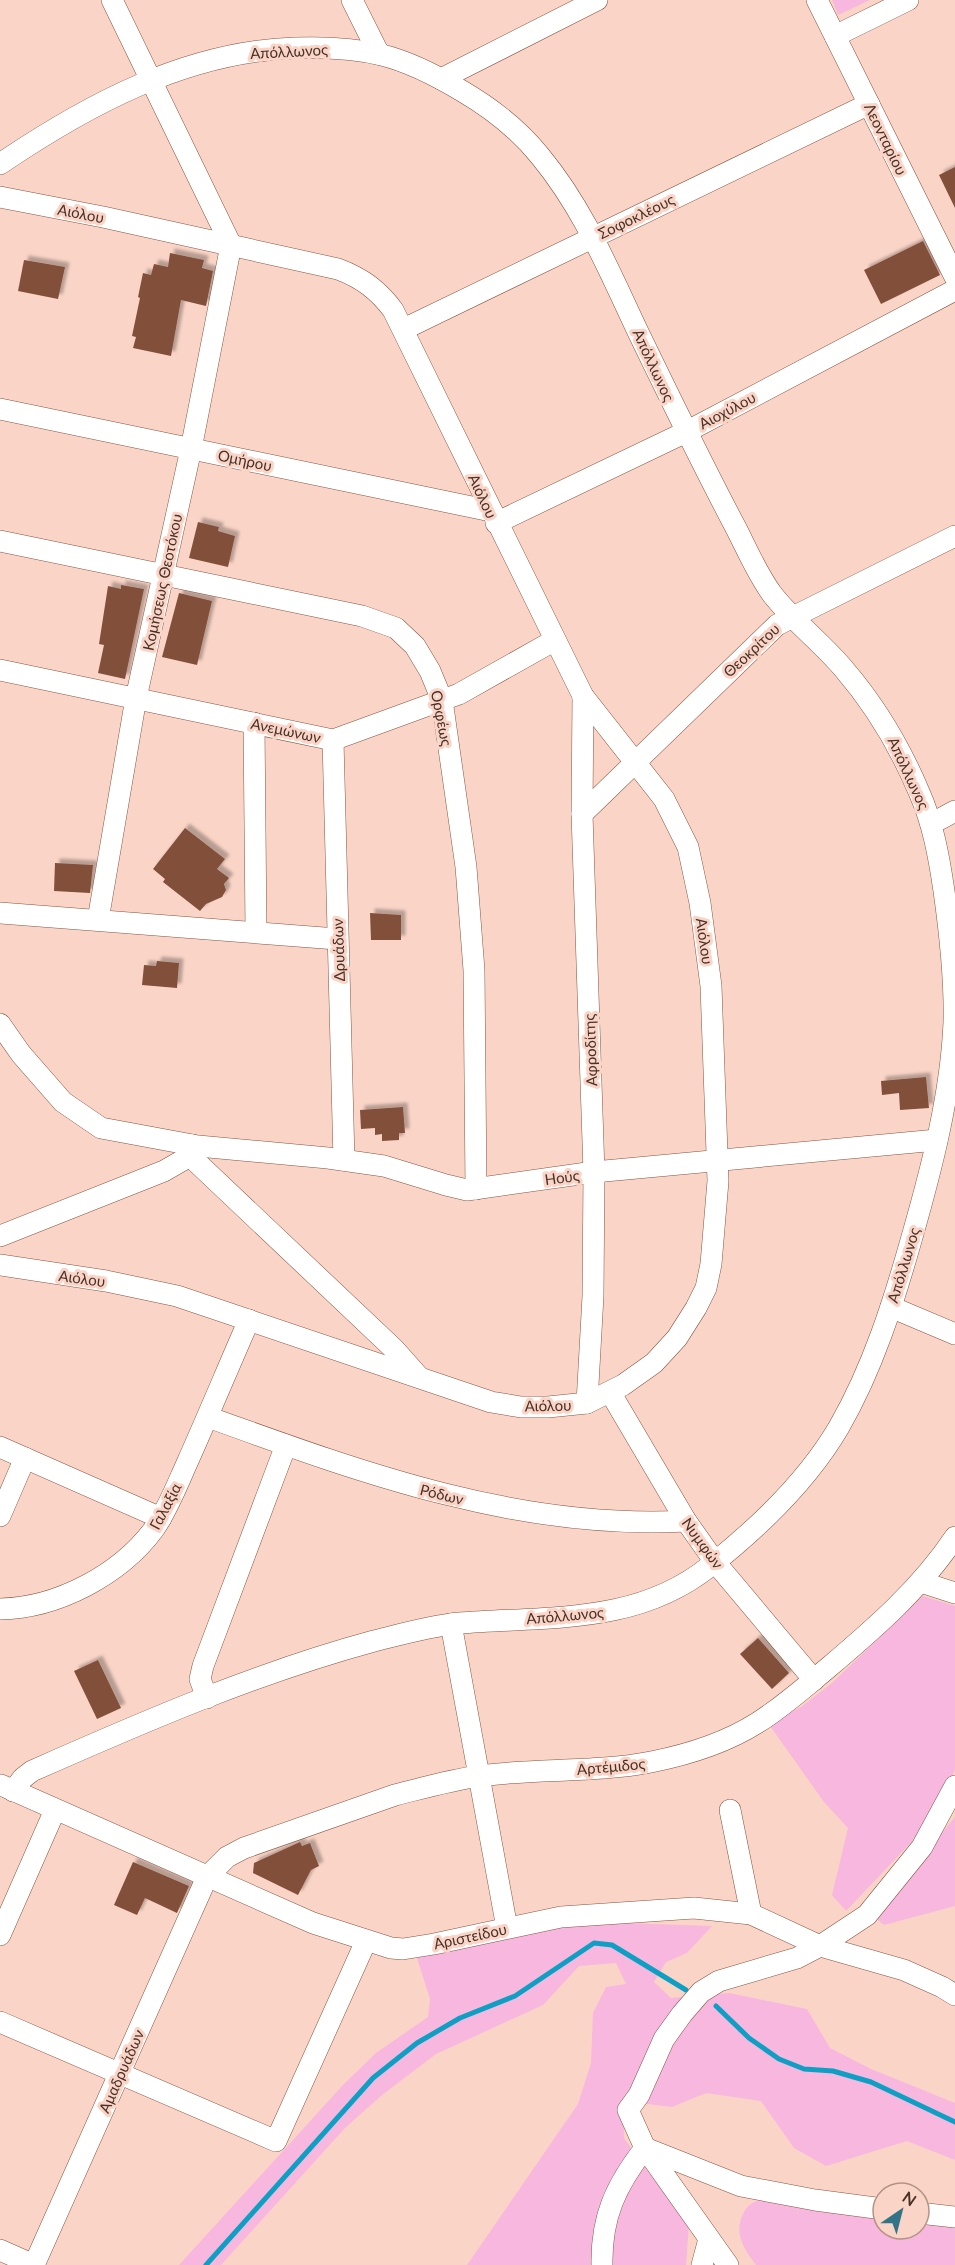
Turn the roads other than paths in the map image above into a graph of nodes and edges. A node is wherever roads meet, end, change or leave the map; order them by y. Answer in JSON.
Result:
{"nodes":[{"id":1,"x":112,"y":0,"type":"edge"},
{"id":2,"x":352,"y":0,"type":"edge"},
{"id":3,"x":817,"y":0,"type":"edge"},
{"id":4,"x":908,"y":0,"type":"edge"},
{"id":5,"x":592,"y":1,"type":"edge"},
{"id":6,"x":835,"y":36,"type":"junction"},
{"id":7,"x":379,"y":54,"type":"junction"},
{"id":8,"x":441,"y":79,"type":"junction"},
{"id":9,"x":151,"y":80,"type":"junction"},
{"id":10,"x":869,"y":104,"type":"junction"},
{"id":11,"x":0,"y":164,"type":"edge"},
{"id":12,"x":0,"y":197,"type":"edge"},
{"id":13,"x":593,"y":236,"type":"junction"},
{"id":14,"x":231,"y":245,"type":"junction"},
{"id":15,"x":955,"y":277,"type":"edge"},
{"id":16,"x":955,"y":290,"type":"edge"},
{"id":17,"x":404,"y":329,"type":"junction"},
{"id":18,"x":0,"y":409,"type":"edge"},
{"id":19,"x":686,"y":432,"type":"junction"},
{"id":20,"x":191,"y":449,"type":"junction"},
{"id":21,"x":493,"y":517,"type":"junction"},
{"id":22,"x":955,"y":536,"type":"edge"},
{"id":23,"x":0,"y":541,"type":"edge"},
{"id":24,"x":164,"y":575,"type":"junction"},
{"id":25,"x":792,"y":616,"type":"junction"},
{"id":26,"x":555,"y":640,"type":"junction"},
{"id":27,"x":0,"y":670,"type":"edge"},
{"id":28,"x":583,"y":696,"type":"junction"},
{"id":29,"x":136,"y":698,"type":"junction"},
{"id":30,"x":442,"y":700,"type":"junction"},
{"id":31,"x":254,"y":723,"type":"junction"},
{"id":32,"x":333,"y":740,"type":"junction"},
{"id":33,"x":635,"y":762,"type":"junction"},
{"id":34,"x":955,"y":811,"type":"edge"},
{"id":35,"x":582,"y":814,"type":"junction"},
{"id":36,"x":931,"y":824,"type":"junction"},
{"id":37,"x":0,"y":913,"type":"edge"},
{"id":38,"x":98,"y":920,"type":"junction"},
{"id":39,"x":256,"y":931,"type":"junction"},
{"id":40,"x":337,"y":939,"type":"junction"},
{"id":41,"x":0,"y":1024,"type":"edge"},
{"id":42,"x":954,"y":1032,"type":"edge"},
{"id":43,"x":937,"y":1140,"type":"junction"},
{"id":44,"x":191,"y":1150,"type":"junction"},
{"id":45,"x":344,"y":1160,"type":"junction"},
{"id":46,"x":717,"y":1160,"type":"junction"},
{"id":47,"x":594,"y":1172,"type":"junction"},
{"id":48,"x":476,"y":1190,"type":"junction"},
{"id":49,"x":0,"y":1236,"type":"edge"},
{"id":50,"x":0,"y":1264,"type":"edge"},
{"id":51,"x":891,"y":1307,"type":"junction"},
{"id":52,"x":249,"y":1320,"type":"junction"},
{"id":53,"x":955,"y":1334,"type":"edge"},
{"id":54,"x":419,"y":1378,"type":"junction"},
{"id":55,"x":610,"y":1392,"type":"junction"},
{"id":56,"x":587,"y":1403,"type":"junction"},
{"id":57,"x":208,"y":1417,"type":"junction"},
{"id":58,"x":286,"y":1446,"type":"junction"},
{"id":59,"x":0,"y":1447,"type":"edge"},
{"id":60,"x":25,"y":1458,"type":"junction"},
{"id":61,"x":0,"y":1516,"type":"edge"},
{"id":62,"x":161,"y":1518,"type":"junction"},
{"id":63,"x":686,"y":1521,"type":"junction"},
{"id":64,"x":955,"y":1537,"type":"edge"},
{"id":65,"x":715,"y":1562,"type":"junction"},
{"id":66,"x":921,"y":1582,"type":"junction"},
{"id":67,"x":955,"y":1593,"type":"edge"},
{"id":68,"x":0,"y":1609,"type":"edge"},
{"id":69,"x":451,"y":1624,"type":"junction"},
{"id":70,"x":814,"y":1680,"type":"junction"},
{"id":71,"x":207,"y":1698,"type":"junction"},
{"id":72,"x":478,"y":1776,"type":"junction"},
{"id":73,"x":955,"y":1786,"type":"edge"},
{"id":74,"x":6,"y":1788,"type":"edge"},
{"id":75,"x":55,"y":1810,"type":"junction"},
{"id":76,"x":730,"y":1810,"type":"dead end"},
{"id":77,"x":207,"y":1877,"type":"junction"},
{"id":78,"x":751,"y":1914,"type":"junction"},
{"id":79,"x":507,"y":1928,"type":"junction"},
{"id":80,"x":0,"y":1935,"type":"edge"},
{"id":81,"x":366,"y":1941,"type":"junction"},
{"id":82,"x":820,"y":1946,"type":"junction"},
{"id":83,"x":955,"y":1995,"type":"edge"},
{"id":84,"x":0,"y":2022,"type":"edge"},
{"id":85,"x":119,"y":2074,"type":"junction"},
{"id":86,"x":645,"y":2148,"type":"junction"},
{"id":87,"x":871,"y":2207,"type":"edge"},
{"id":88,"x":931,"y":2214,"type":"edge"},
{"id":89,"x":955,"y":2217,"type":"edge"},
{"id":90,"x":709,"y":2239,"type":"junction"},
{"id":91,"x":0,"y":2250,"type":"edge"},
{"id":92,"x":34,"y":2265,"type":"edge"},
{"id":93,"x":602,"y":2265,"type":"edge"},
{"id":94,"x":702,"y":2265,"type":"edge"},
{"id":95,"x":728,"y":2265,"type":"edge"}],
"edges":[{"from":1,"to":9,"type":"street"},
{"from":2,"to":7,"type":"street"},
{"from":3,"to":6,"type":"street","name":"Λεονταρίου"},
{"from":4,"to":6,"type":"street"},
{"from":5,"to":8,"type":"street"},
{"from":6,"to":10,"type":"street","name":"Λεονταρίου"},
{"from":7,"to":8,"type":"street","name":"Απόλλωνος"},
{"from":7,"to":9,"type":"street","name":"Απόλλωνος"},
{"from":8,"to":13,"type":"street","name":"Απόλλωνος"},
{"from":9,"to":11,"type":"street","name":"Απόλλωνος"},
{"from":9,"to":14,"type":"street"},
{"from":10,"to":13,"type":"street","name":"Σοφοκλέους"},
{"from":10,"to":15,"type":"street","name":"Λεονταρίου"},
{"from":12,"to":14,"type":"street","name":"Αιόλου"},
{"from":13,"to":17,"type":"street","name":"Σοφοκλέους"},
{"from":13,"to":19,"type":"street","name":"Απόλλωνος"},
{"from":14,"to":17,"type":"street","name":"Αιόλου"},
{"from":14,"to":20,"type":"street","name":"Κομήσεως Θεοτόκου"},
{"from":16,"to":19,"type":"street","name":"Αιοχύλου"},
{"from":17,"to":21,"type":"street","name":"Αιόλου"},
{"from":18,"to":20,"type":"street","name":"Ομήρου"},
{"from":19,"to":21,"type":"street","name":"Αιοχύλου"},
{"from":19,"to":25,"type":"street","name":"Απόλλωνος"},
{"from":20,"to":21,"type":"street","name":"Ομήρου"},
{"from":20,"to":24,"type":"street","name":"Κομήσεως Θεοτόκου"},
{"from":21,"to":26,"type":"street","name":"Αιόλου"},
{"from":22,"to":25,"type":"street","name":"Θεοκρίτου"},
{"from":23,"to":24,"type":"street","name":"Ορφέως"},
{"from":24,"to":29,"type":"street","name":"Κομήσεως Θεοτόκου"},
{"from":24,"to":30,"type":"street","name":"Ορφέως"},
{"from":25,"to":33,"type":"street","name":"Θεοκρίτου"},
{"from":25,"to":36,"type":"street","name":"Απόλλωνος"},
{"from":26,"to":28,"type":"street","name":"Αιόλου"},
{"from":26,"to":30,"type":"street","name":"Ανεμώνων"},
{"from":27,"to":29,"type":"street","name":"Ανεμώνων"},
{"from":28,"to":33,"type":"street","name":"Αιόλου"},
{"from":28,"to":35,"type":"street","name":"Αφροδίτης"},
{"from":29,"to":31,"type":"street","name":"Ανεμώνων"},
{"from":29,"to":38,"type":"street","name":"Κομήσεως Θεοτόκου"},
{"from":30,"to":32,"type":"street","name":"Ανεμώνων"},
{"from":30,"to":48,"type":"street","name":"Ορφέως"},
{"from":31,"to":32,"type":"street","name":"Ανεμώνων"},
{"from":31,"to":39,"type":"street"},
{"from":32,"to":40,"type":"street","name":"Δρυάδων"},
{"from":33,"to":35,"type":"street","name":"Θεοκρίτου"},
{"from":33,"to":46,"type":"street","name":"Αιόλου"},
{"from":34,"to":36,"type":"street"},
{"from":35,"to":47,"type":"street","name":"Αφροδίτης"},
{"from":36,"to":42,"type":"street","name":"Απόλλωνος"},
{"from":37,"to":38,"type":"street"},
{"from":38,"to":39,"type":"street"},
{"from":39,"to":40,"type":"street"},
{"from":40,"to":45,"type":"street","name":"Δρυάδων"},
{"from":41,"to":44,"type":"street","name":"Ηούς"},
{"from":42,"to":43,"type":"street","name":"Απόλλωνος"},
{"from":43,"to":46,"type":"street","name":"Ηούς"},
{"from":43,"to":51,"type":"street","name":"Απόλλωνος"},
{"from":44,"to":45,"type":"street","name":"Ηούς"},
{"from":44,"to":49,"type":"street"},
{"from":44,"to":54,"type":"street"},
{"from":45,"to":48,"type":"street","name":"Ηούς"},
{"from":46,"to":47,"type":"street","name":"Ηούς"},
{"from":46,"to":55,"type":"street","name":"Αιόλου"},
{"from":47,"to":48,"type":"street","name":"Ηούς"},
{"from":47,"to":56,"type":"street","name":"Αφροδίτης"},
{"from":50,"to":52,"type":"street","name":"Αιόλου"},
{"from":51,"to":53,"type":"street"},
{"from":51,"to":65,"type":"street","name":"Απόλλωνος"},
{"from":52,"to":54,"type":"street","name":"Αιόλου"},
{"from":52,"to":57,"type":"street","name":"Γαλαξία"},
{"from":54,"to":56,"type":"street","name":"Αιόλου"},
{"from":55,"to":56,"type":"street","name":"Αιόλου"},
{"from":55,"to":63,"type":"street","name":"Νυμφών"},
{"from":57,"to":58,"type":"street","name":"Ρόδων"},
{"from":57,"to":62,"type":"street","name":"Γαλαξία"},
{"from":58,"to":63,"type":"street","name":"Ρόδων"},
{"from":58,"to":71,"type":"street"},
{"from":59,"to":60,"type":"street"},
{"from":60,"to":61,"type":"street"},
{"from":60,"to":62,"type":"street"},
{"from":62,"to":68,"type":"street","name":"Γαλαξία"},
{"from":63,"to":65,"type":"street","name":"Νυμφών"},
{"from":64,"to":66,"type":"street","name":"Αρτέμιδος"},
{"from":65,"to":69,"type":"street","name":"Απόλλωνος"},
{"from":65,"to":70,"type":"street","name":"Νυμφών"},
{"from":66,"to":67,"type":"street"},
{"from":66,"to":70,"type":"street","name":"Αρτέμιδος"},
{"from":69,"to":71,"type":"street","name":"Απόλλωνος"},
{"from":69,"to":72,"type":"street"},
{"from":70,"to":72,"type":"street","name":"Αρτέμιδος"},
{"from":71,"to":74,"type":"street","name":"Απόλλωνος"},
{"from":72,"to":77,"type":"street","name":"Αρτέμιδος"},
{"from":72,"to":79,"type":"street"},
{"from":73,"to":82,"type":"street"},
{"from":74,"to":75,"type":"street","name":"Αριστείδου"},
{"from":75,"to":77,"type":"street","name":"Αριστείδου"},
{"from":75,"to":80,"type":"street"},
{"from":76,"to":78,"type":"street"},
{"from":77,"to":81,"type":"street","name":"Αριστείδου"},
{"from":77,"to":85,"type":"street","name":"Αμαδρυάδων"},
{"from":78,"to":79,"type":"street","name":"Αριστείδου"},
{"from":78,"to":82,"type":"street","name":"Αριστείδου"},
{"from":79,"to":81,"type":"street","name":"Αριστείδου"},
{"from":81,"to":85,"type":"street"},
{"from":82,"to":83,"type":"street","name":"Αριστείδου"},
{"from":82,"to":86,"type":"street"},
{"from":84,"to":85,"type":"street"},
{"from":85,"to":92,"type":"street","name":"Αμαδρυάδων"},
{"from":86,"to":87,"type":"street"},
{"from":86,"to":90,"type":"street"},
{"from":86,"to":93,"type":"street"},
{"from":88,"to":89,"type":"street"},
{"from":90,"to":94,"type":"street"},
{"from":90,"to":95,"type":"street"},
{"from":91,"to":92,"type":"street"}]}
